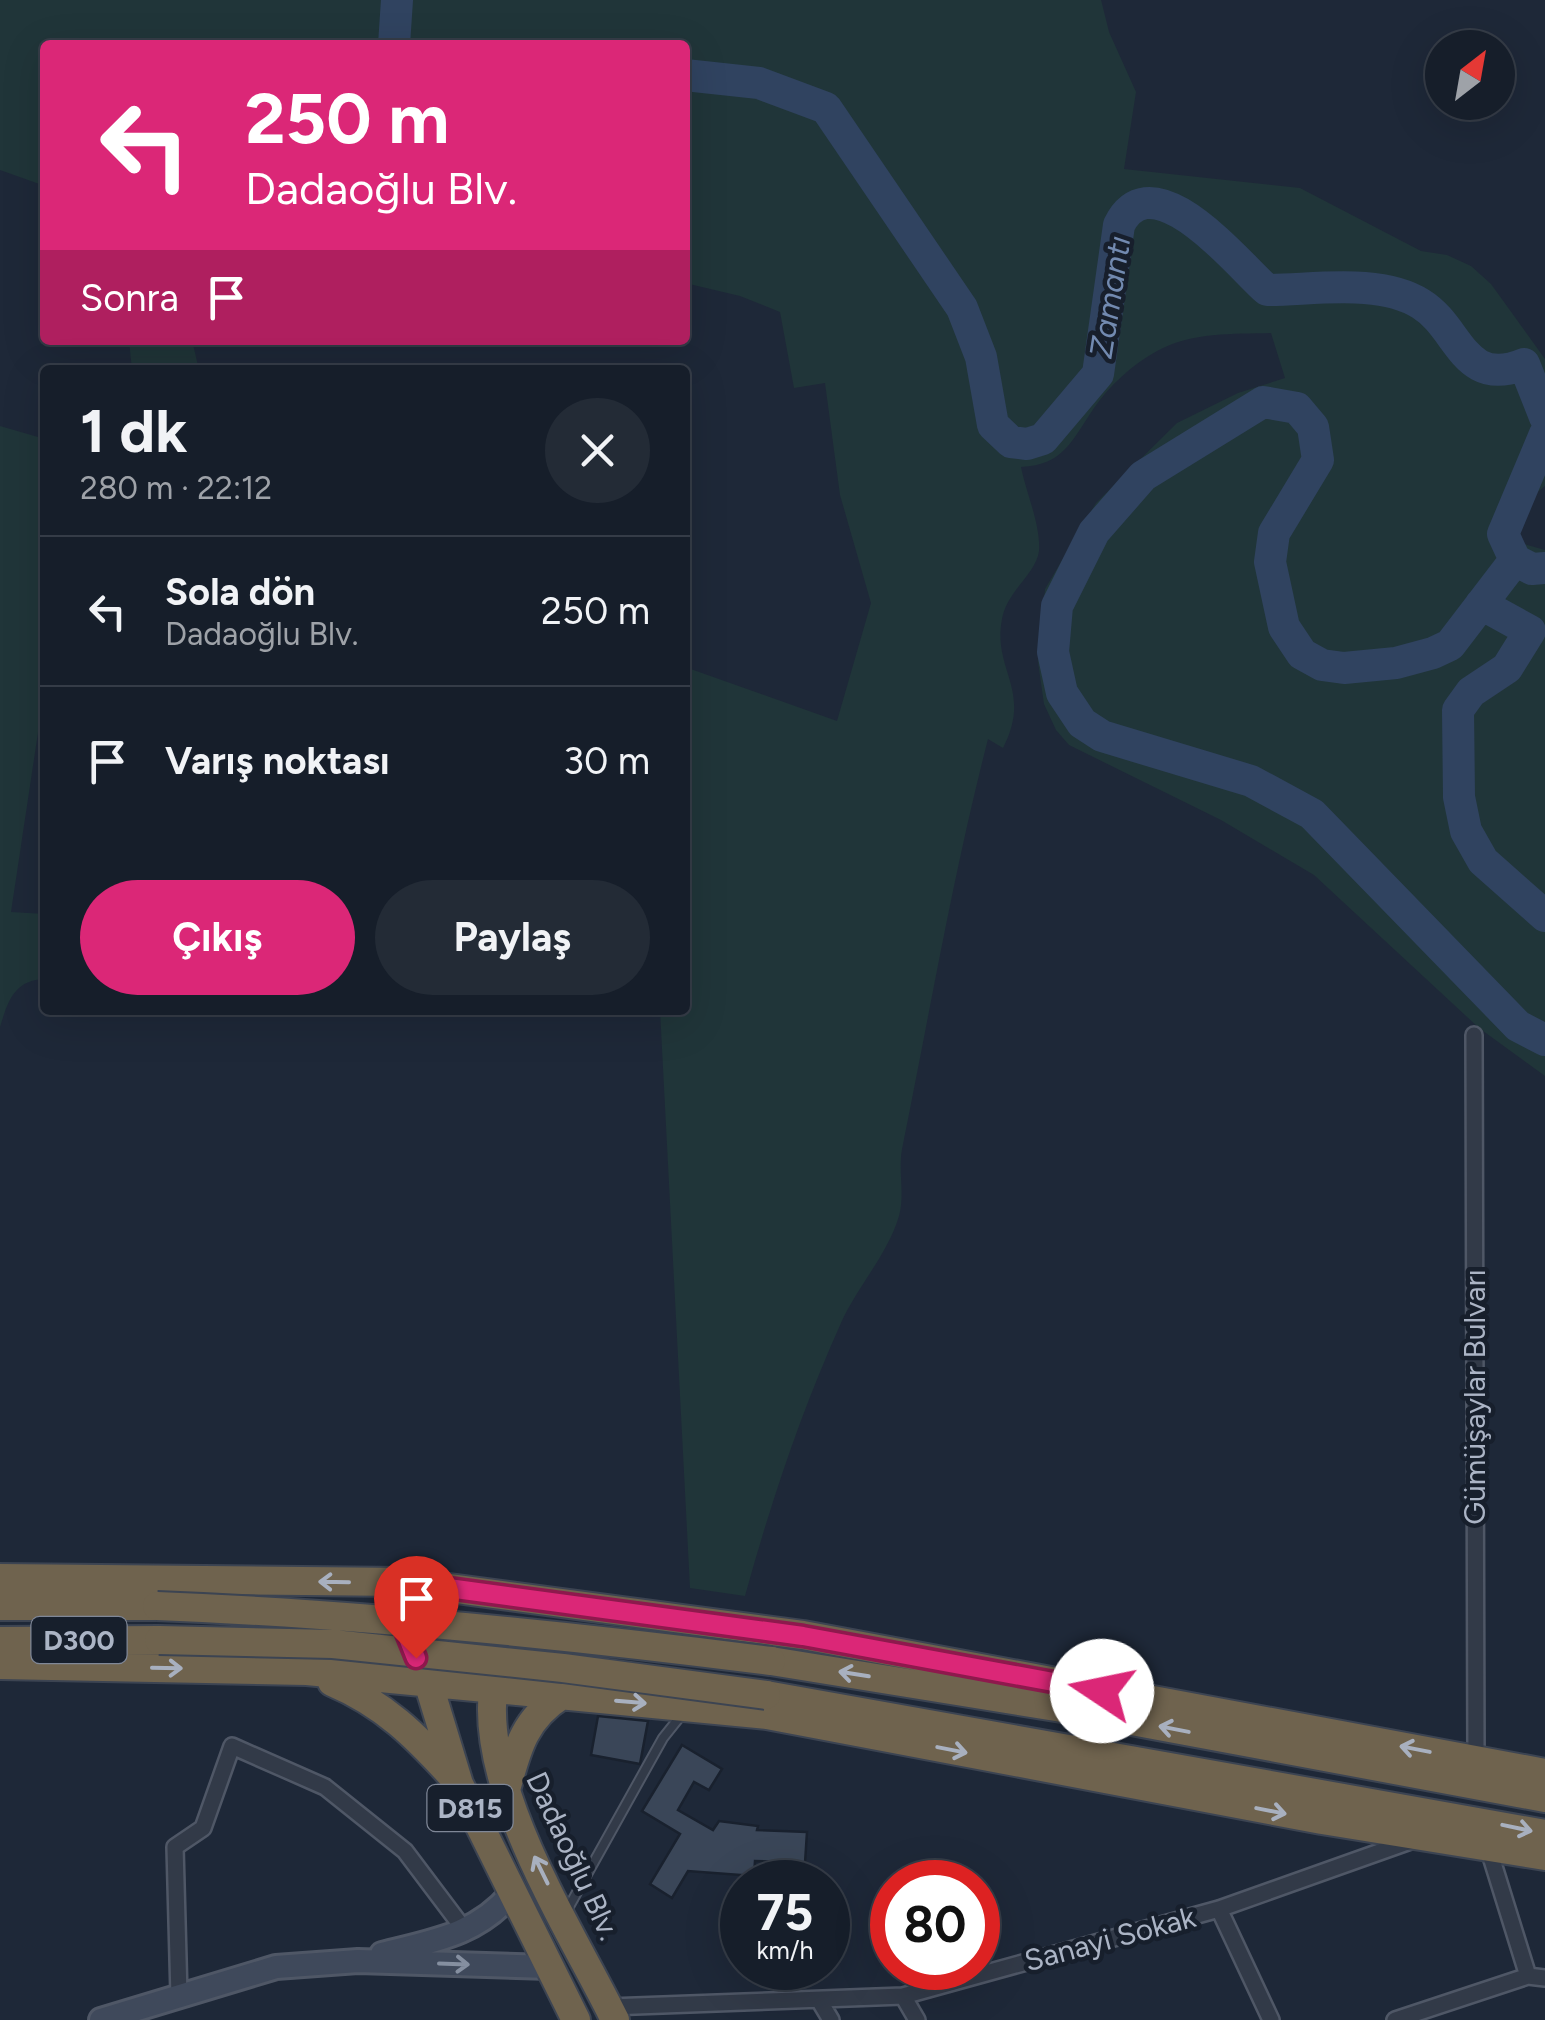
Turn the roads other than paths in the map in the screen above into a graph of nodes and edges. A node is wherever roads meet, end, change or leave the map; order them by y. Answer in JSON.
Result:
{"nodes":[{"id":1,"x":1474,"y":1034,"type":"dead end"},
{"id":2,"x":0,"y":1578,"type":"edge"},
{"id":3,"x":404,"y":1582,"type":"junction"},
{"id":4,"x":509,"y":1596,"type":"junction"},
{"id":5,"x":0,"y":1606,"type":"edge"},
{"id":6,"x":0,"y":1641,"type":"edge"},
{"id":7,"x":0,"y":1665,"type":"edge"},
{"id":8,"x":308,"y":1672,"type":"junction"},
{"id":9,"x":428,"y":1682,"type":"junction"},
{"id":10,"x":492,"y":1688,"type":"junction"},
{"id":11,"x":562,"y":1695,"type":"junction"},
{"id":12,"x":687,"y":1707,"type":"junction"},
{"id":13,"x":1476,"y":1760,"type":"junction"},
{"id":14,"x":1545,"y":1773,"type":"edge"},
{"id":15,"x":459,"y":1784,"type":"junction"},
{"id":16,"x":504,"y":1796,"type":"junction"},
{"id":17,"x":1545,"y":1798,"type":"edge"},
{"id":18,"x":1545,"y":1834,"type":"edge"},
{"id":19,"x":1424,"y":1836,"type":"junction"},
{"id":20,"x":1488,"y":1847,"type":"junction"},
{"id":21,"x":1545,"y":1856,"type":"edge"},
{"id":22,"x":511,"y":1894,"type":"junction"},
{"id":23,"x":1219,"y":1909,"type":"junction"},
{"id":24,"x":564,"y":1916,"type":"junction"},
{"id":25,"x":466,"y":1932,"type":"junction"},
{"id":26,"x":358,"y":1961,"type":"junction"},
{"id":27,"x":550,"y":1967,"type":"junction"},
{"id":28,"x":1537,"y":1977,"type":"edge"},
{"id":29,"x":180,"y":1996,"type":"junction"},
{"id":30,"x":903,"y":1996,"type":"junction"},
{"id":31,"x":819,"y":2000,"type":"junction"},
{"id":32,"x":738,"y":2003,"type":"junction"},
{"id":33,"x":612,"y":2014,"type":"edge"},
{"id":34,"x":101,"y":2020,"type":"edge"},
{"id":35,"x":576,"y":2020,"type":"edge"},
{"id":36,"x":747,"y":2020,"type":"edge"},
{"id":37,"x":831,"y":2020,"type":"edge"},
{"id":38,"x":917,"y":2020,"type":"edge"},
{"id":39,"x":1271,"y":2020,"type":"edge"},
{"id":40,"x":1395,"y":2020,"type":"edge"}],
"edges":[{"from":1,"to":13,"type":"street","name":"Gümüşaylar Bulvarı"},
{"from":3,"to":2,"type":"highway","one_way":true},
{"from":3,"to":4,"type":"highway"},
{"from":3,"to":9,"type":"highway","number":"D815"},
{"from":4,"to":10,"type":"highway","name":"Dadaoğlu Blv.","number":"D815"},
{"from":13,"to":4,"type":"highway","one_way":true},
{"from":17,"to":5,"type":"highway","number":"D300","one_way":true,"bridge":true},
{"from":6,"to":18,"type":"highway","number":"D300","one_way":true,"bridge":true},
{"from":7,"to":8,"type":"highway","one_way":true},
{"from":8,"to":9,"type":"highway"},
{"from":8,"to":15,"type":"highway"},
{"from":9,"to":10,"type":"highway"},
{"from":9,"to":15,"type":"highway","number":"D815"},
{"from":10,"to":11,"type":"highway"},
{"from":10,"to":16,"type":"highway","name":"Dadaoğlu Blv.","number":"D815"},
{"from":11,"to":12,"type":"highway","one_way":true},
{"from":11,"to":16,"type":"highway"},
{"from":12,"to":19,"type":"highway","one_way":true},
{"from":12,"to":24,"type":"lane"},
{"from":13,"to":14,"type":"highway"},
{"from":15,"to":22,"type":"highway","number":"D815"},
{"from":24,"to":16,"type":"highway","name":"Dadaoğlu Blv.","number":"D815","one_way":true},
{"from":19,"to":20,"type":"highway"},
{"from":19,"to":23,"type":"street","name":"Sanayi Sokak"},
{"from":20,"to":21,"type":"highway"},
{"from":20,"to":28,"type":"street"},
{"from":22,"to":25,"type":"main road"},
{"from":22,"to":27,"type":"highway","number":"D815"},
{"from":23,"to":30,"type":"street","name":"Sanayi Sokak"},
{"from":23,"to":39,"type":"street"},
{"from":24,"to":33,"type":"highway","name":"Dadaoğlu Blv.","number":"D815"},
{"from":25,"to":26,"type":"main road"},
{"from":25,"to":29,"type":"street"},
{"from":26,"to":27,"type":"main road","one_way":true},
{"from":26,"to":29,"type":"main road"},
{"from":27,"to":35,"type":"highway","number":"D815"},
{"from":28,"to":40,"type":"street"},
{"from":29,"to":34,"type":"main road"},
{"from":30,"to":31,"type":"street","name":"Sanayi Sokak"},
{"from":30,"to":38,"type":"street"},
{"from":31,"to":32,"type":"street","name":"Sanayi Sokak"},
{"from":31,"to":37,"type":"street"},
{"from":32,"to":33,"type":"street","name":"Sanayi Sokak"},
{"from":32,"to":36,"type":"street"}]}
